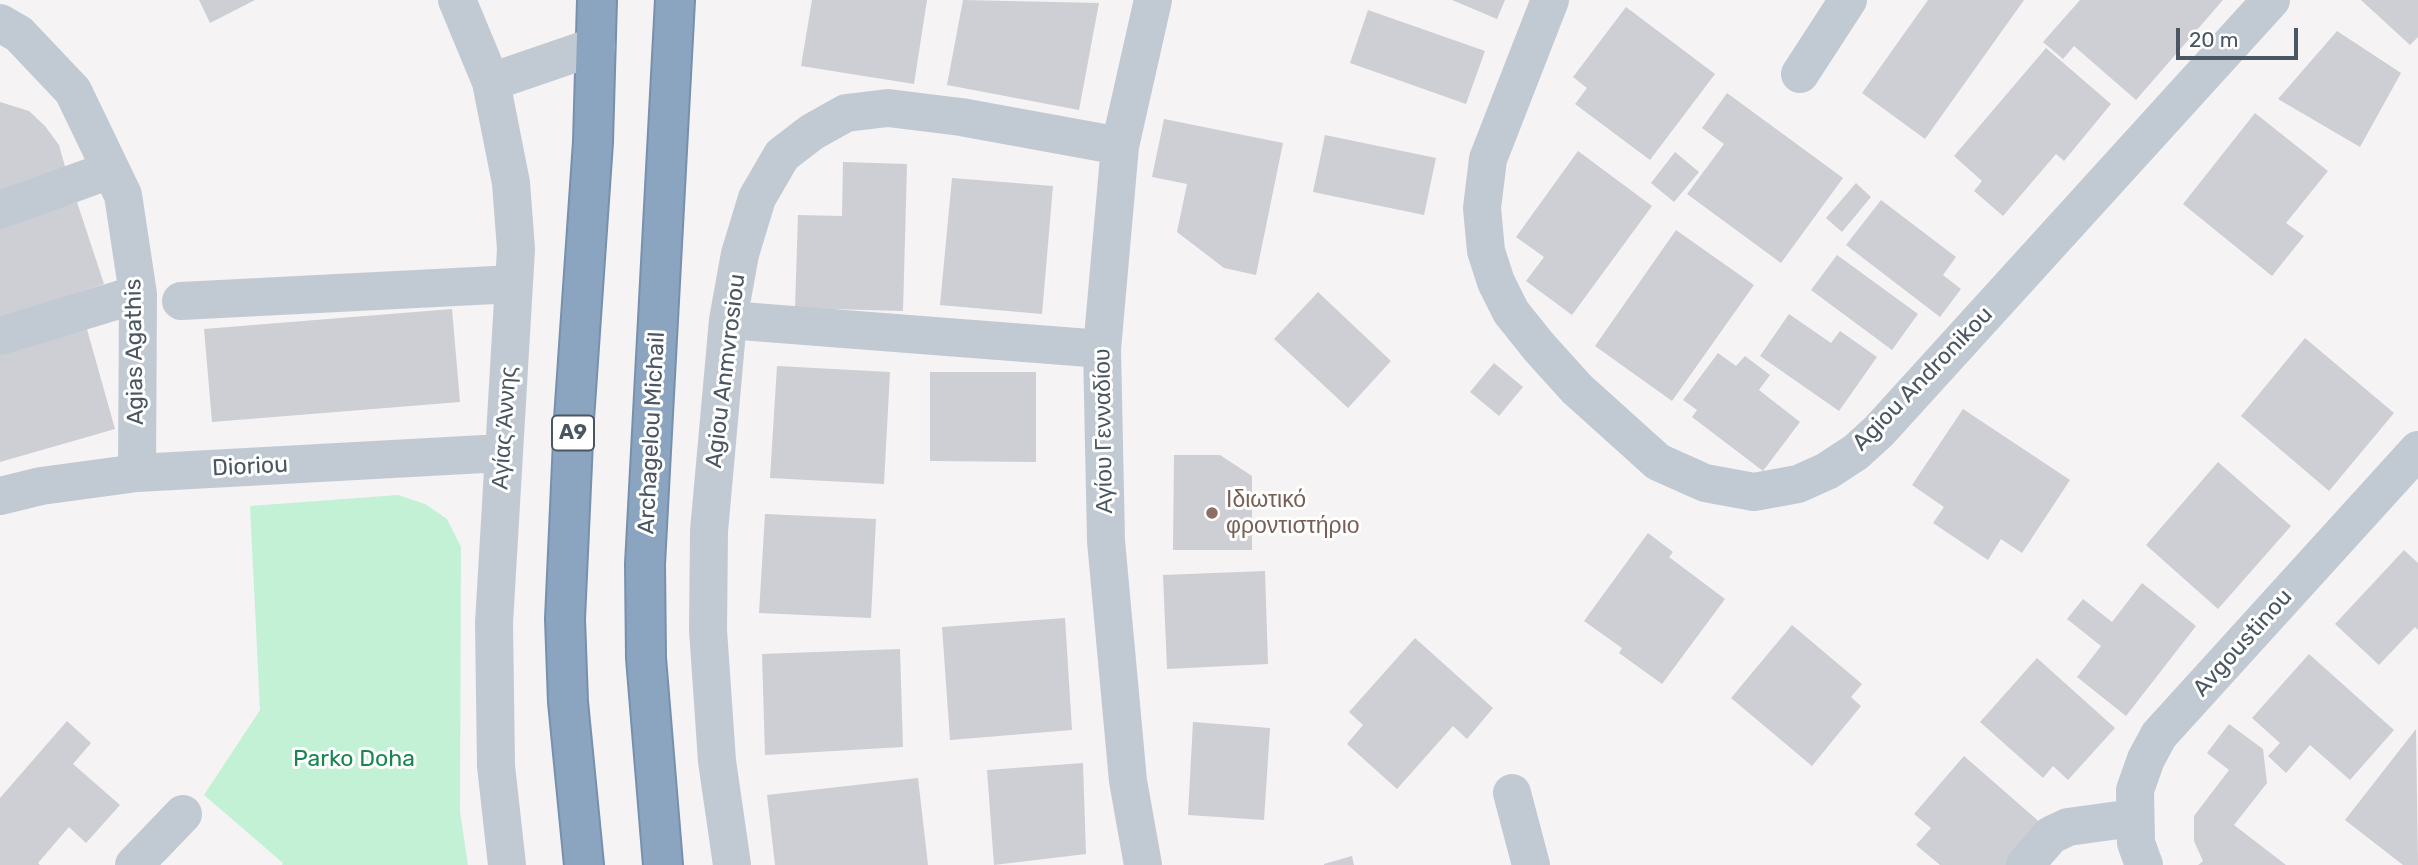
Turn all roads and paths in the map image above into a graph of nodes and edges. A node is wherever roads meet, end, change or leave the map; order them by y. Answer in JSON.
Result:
{"nodes":[{"id":1,"x":457,"y":0,"type":"edge"},
{"id":2,"x":597,"y":0,"type":"edge"},
{"id":3,"x":675,"y":0,"type":"edge"},
{"id":4,"x":1153,"y":0,"type":"edge"},
{"id":5,"x":1550,"y":0,"type":"edge"},
{"id":6,"x":1849,"y":0,"type":"edge"},
{"id":7,"x":2271,"y":0,"type":"edge"},
{"id":8,"x":0,"y":23,"type":"edge"},
{"id":9,"x":596,"y":46,"type":"junction"},
{"id":10,"x":1800,"y":74,"type":"dead end"},
{"id":11,"x":491,"y":82,"type":"junction"},
{"id":12,"x":1121,"y":146,"type":"junction"},
{"id":13,"x":110,"y":170,"type":"junction"},
{"id":14,"x":0,"y":210,"type":"edge"},
{"id":15,"x":514,"y":284,"type":"junction"},
{"id":16,"x":138,"y":294,"type":"junction"},
{"id":17,"x":181,"y":301,"type":"dead end"},
{"id":18,"x":728,"y":320,"type":"junction"},
{"id":19,"x":0,"y":336,"type":"edge"},
{"id":20,"x":1102,"y":349,"type":"junction"},
{"id":21,"x":2418,"y":450,"type":"edge"},
{"id":22,"x":502,"y":453,"type":"junction"},
{"id":23,"x":137,"y":474,"type":"junction"},
{"id":24,"x":0,"y":496,"type":"edge"},
{"id":25,"x":1512,"y":793,"type":"dead end"},
{"id":26,"x":183,"y":814,"type":"dead end"},
{"id":27,"x":2133,"y":818,"type":"junction"},
{"id":28,"x":134,"y":865,"type":"edge"},
{"id":29,"x":507,"y":865,"type":"edge"},
{"id":30,"x":584,"y":865,"type":"edge"},
{"id":31,"x":663,"y":865,"type":"edge"},
{"id":32,"x":732,"y":865,"type":"edge"},
{"id":33,"x":1143,"y":865,"type":"edge"},
{"id":34,"x":1531,"y":865,"type":"edge"},
{"id":35,"x":2025,"y":865,"type":"edge"},
{"id":36,"x":2144,"y":865,"type":"edge"}],
"edges":[{"from":1,"to":11,"type":"street","name":"Αγίας Άννης"},
{"from":2,"to":9,"type":"highway","number":"A9"},
{"from":3,"to":31,"type":"highway","name":"Archagelou Michail"},
{"from":4,"to":12,"type":"street","name":"Αγίου Γενναδίου"},
{"from":5,"to":7,"type":"street","name":"Agiou Andronikou"},
{"from":6,"to":10,"type":"street"},
{"from":8,"to":13,"type":"street","name":"Agias Agathis"},
{"from":9,"to":11,"type":"street"},
{"from":9,"to":30,"type":"highway","number":"A9"},
{"from":11,"to":15,"type":"street","name":"Αγίας Άννης"},
{"from":12,"to":18,"type":"street","name":"Agiou Anmvrosiou"},
{"from":12,"to":20,"type":"street","name":"Αγίου Γενναδίου"},
{"from":13,"to":14,"type":"street"},
{"from":13,"to":16,"type":"street","name":"Agias Agathis"},
{"from":15,"to":17,"type":"street"},
{"from":15,"to":22,"type":"street","name":"Αγίας Άννης"},
{"from":16,"to":19,"type":"street"},
{"from":16,"to":23,"type":"street","name":"Agias Agathis"},
{"from":18,"to":20,"type":"street"},
{"from":18,"to":32,"type":"street","name":"Agiou Anmvrosiou"},
{"from":20,"to":33,"type":"street","name":"Αγίου Γενναδίου"},
{"from":21,"to":27,"type":"street","name":"Avgoustinou"},
{"from":22,"to":23,"type":"street","name":"Dioriou"},
{"from":22,"to":29,"type":"street","name":"Αγίας Άννης"},
{"from":23,"to":24,"type":"street","name":"Dioriou"},
{"from":25,"to":34,"type":"street"},
{"from":26,"to":28,"type":"street"},
{"from":27,"to":35,"type":"street"},
{"from":27,"to":36,"type":"street","name":"Avgoustinou"}]}
